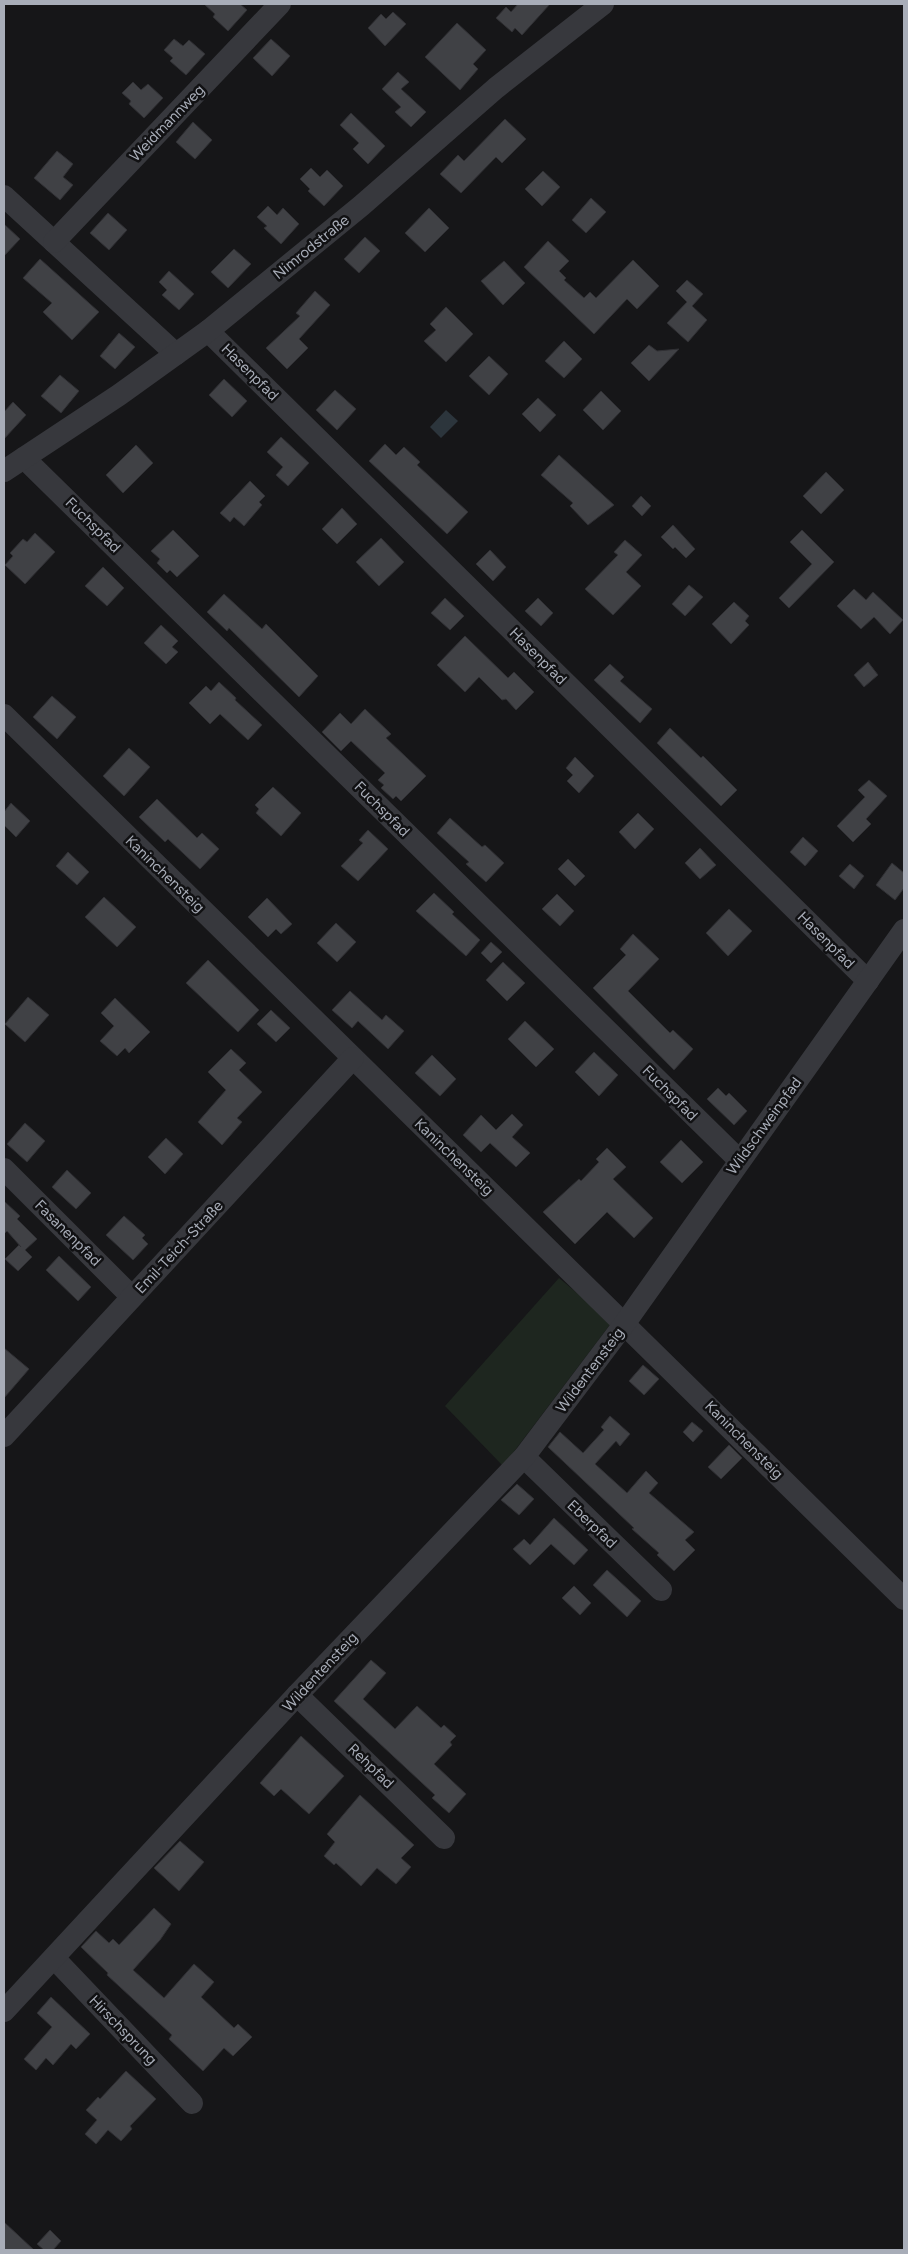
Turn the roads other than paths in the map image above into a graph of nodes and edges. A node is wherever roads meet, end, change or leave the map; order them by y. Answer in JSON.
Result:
{"nodes":[{"id":1,"x":280,"y":4,"type":"edge"},
{"id":2,"x":603,"y":4,"type":"edge"},
{"id":3,"x":4,"y":196,"type":"edge"},
{"id":4,"x":54,"y":242,"type":"junction"},
{"id":5,"x":208,"y":331,"type":"junction"},
{"id":6,"x":176,"y":354,"type":"junction"},
{"id":7,"x":24,"y":458,"type":"junction"},
{"id":8,"x":4,"y":470,"type":"edge"},
{"id":9,"x":4,"y":715,"type":"edge"},
{"id":10,"x":904,"y":930,"type":"edge"},
{"id":11,"x":868,"y":981,"type":"junction"},
{"id":12,"x":353,"y":1058,"type":"junction"},
{"id":13,"x":739,"y":1160,"type":"junction"},
{"id":14,"x":4,"y":1169,"type":"edge"},
{"id":15,"x":132,"y":1297,"type":"junction"},
{"id":16,"x":625,"y":1323,"type":"junction"},
{"id":17,"x":4,"y":1436,"type":"edge"},
{"id":18,"x":524,"y":1457,"type":"junction"},
{"id":19,"x":660,"y":1590,"type":"dead end"},
{"id":20,"x":904,"y":1599,"type":"edge"},
{"id":21,"x":297,"y":1695,"type":"junction"},
{"id":22,"x":444,"y":1838,"type":"dead end"},
{"id":23,"x":54,"y":1958,"type":"junction"},
{"id":24,"x":4,"y":2011,"type":"edge"},
{"id":25,"x":192,"y":2103,"type":"dead end"}],
"edges":[{"from":1,"to":4,"type":"street","name":"Weidmannweg"},
{"from":2,"to":5,"type":"street","name":"Nimrodstraße"},
{"from":3,"to":4,"type":"street"},
{"from":4,"to":6,"type":"street"},
{"from":5,"to":6,"type":"street","name":"Nimrodstraße"},
{"from":5,"to":11,"type":"street","name":"Hasenpfad"},
{"from":6,"to":7,"type":"street","name":"Nimrodstraße"},
{"from":7,"to":8,"type":"street","name":"Nimrodstraße"},
{"from":7,"to":13,"type":"street","name":"Fuchspfad"},
{"from":9,"to":12,"type":"street","name":"Kaninchensteig"},
{"from":10,"to":11,"type":"street","name":"Wildschweinpfad"},
{"from":11,"to":13,"type":"street","name":"Wildschweinpfad"},
{"from":12,"to":15,"type":"street","name":"Emil-Teich-Straße"},
{"from":12,"to":16,"type":"street","name":"Kaninchensteig"},
{"from":13,"to":16,"type":"street","name":"Wildschweinpfad"},
{"from":14,"to":15,"type":"street","name":"Fasanenpfad"},
{"from":15,"to":17,"type":"street","name":"Emil-Teich-Straße"},
{"from":16,"to":18,"type":"street","name":"Wildentensteig"},
{"from":16,"to":20,"type":"street","name":"Kaninchensteig"},
{"from":18,"to":19,"type":"street","name":"Eberpfad"},
{"from":18,"to":21,"type":"street","name":"Wildentensteig"},
{"from":21,"to":22,"type":"street","name":"Rehpfad"},
{"from":21,"to":23,"type":"street","name":"Wildentensteig"},
{"from":23,"to":24,"type":"street","name":"Wildentensteig"},
{"from":23,"to":25,"type":"street","name":"Hirschsprung"}]}
